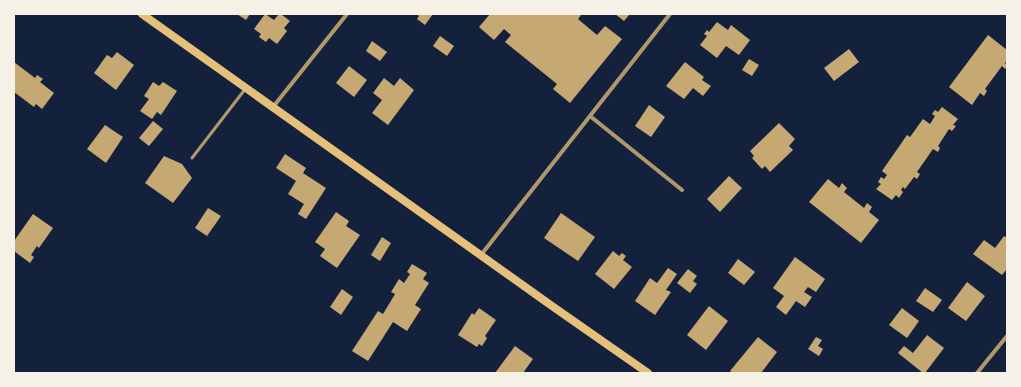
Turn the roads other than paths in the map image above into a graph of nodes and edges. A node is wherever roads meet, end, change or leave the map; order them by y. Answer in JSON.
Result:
{"nodes":[{"id":1,"x":142,"y":14,"type":"edge"},
{"id":2,"x":348,"y":14,"type":"edge"},
{"id":3,"x":670,"y":14,"type":"edge"},
{"id":4,"x":246,"y":88,"type":"junction"},
{"id":5,"x":273,"y":107,"type":"junction"},
{"id":6,"x":590,"y":116,"type":"junction"},
{"id":7,"x":192,"y":158,"type":"dead end"},
{"id":8,"x":682,"y":190,"type":"dead end"},
{"id":9,"x":481,"y":255,"type":"junction"},
{"id":10,"x":1007,"y":336,"type":"edge"},
{"id":11,"x":648,"y":373,"type":"edge"},
{"id":12,"x":978,"y":373,"type":"edge"}],
"edges":[{"from":1,"to":4,"type":"main road"},
{"from":2,"to":5,"type":"street"},
{"from":3,"to":6,"type":"street"},
{"from":4,"to":5,"type":"main road"},
{"from":4,"to":7,"type":"lane"},
{"from":5,"to":9,"type":"main road"},
{"from":6,"to":8,"type":"street"},
{"from":6,"to":9,"type":"street"},
{"from":9,"to":11,"type":"main road"},
{"from":10,"to":12,"type":"street"}]}
